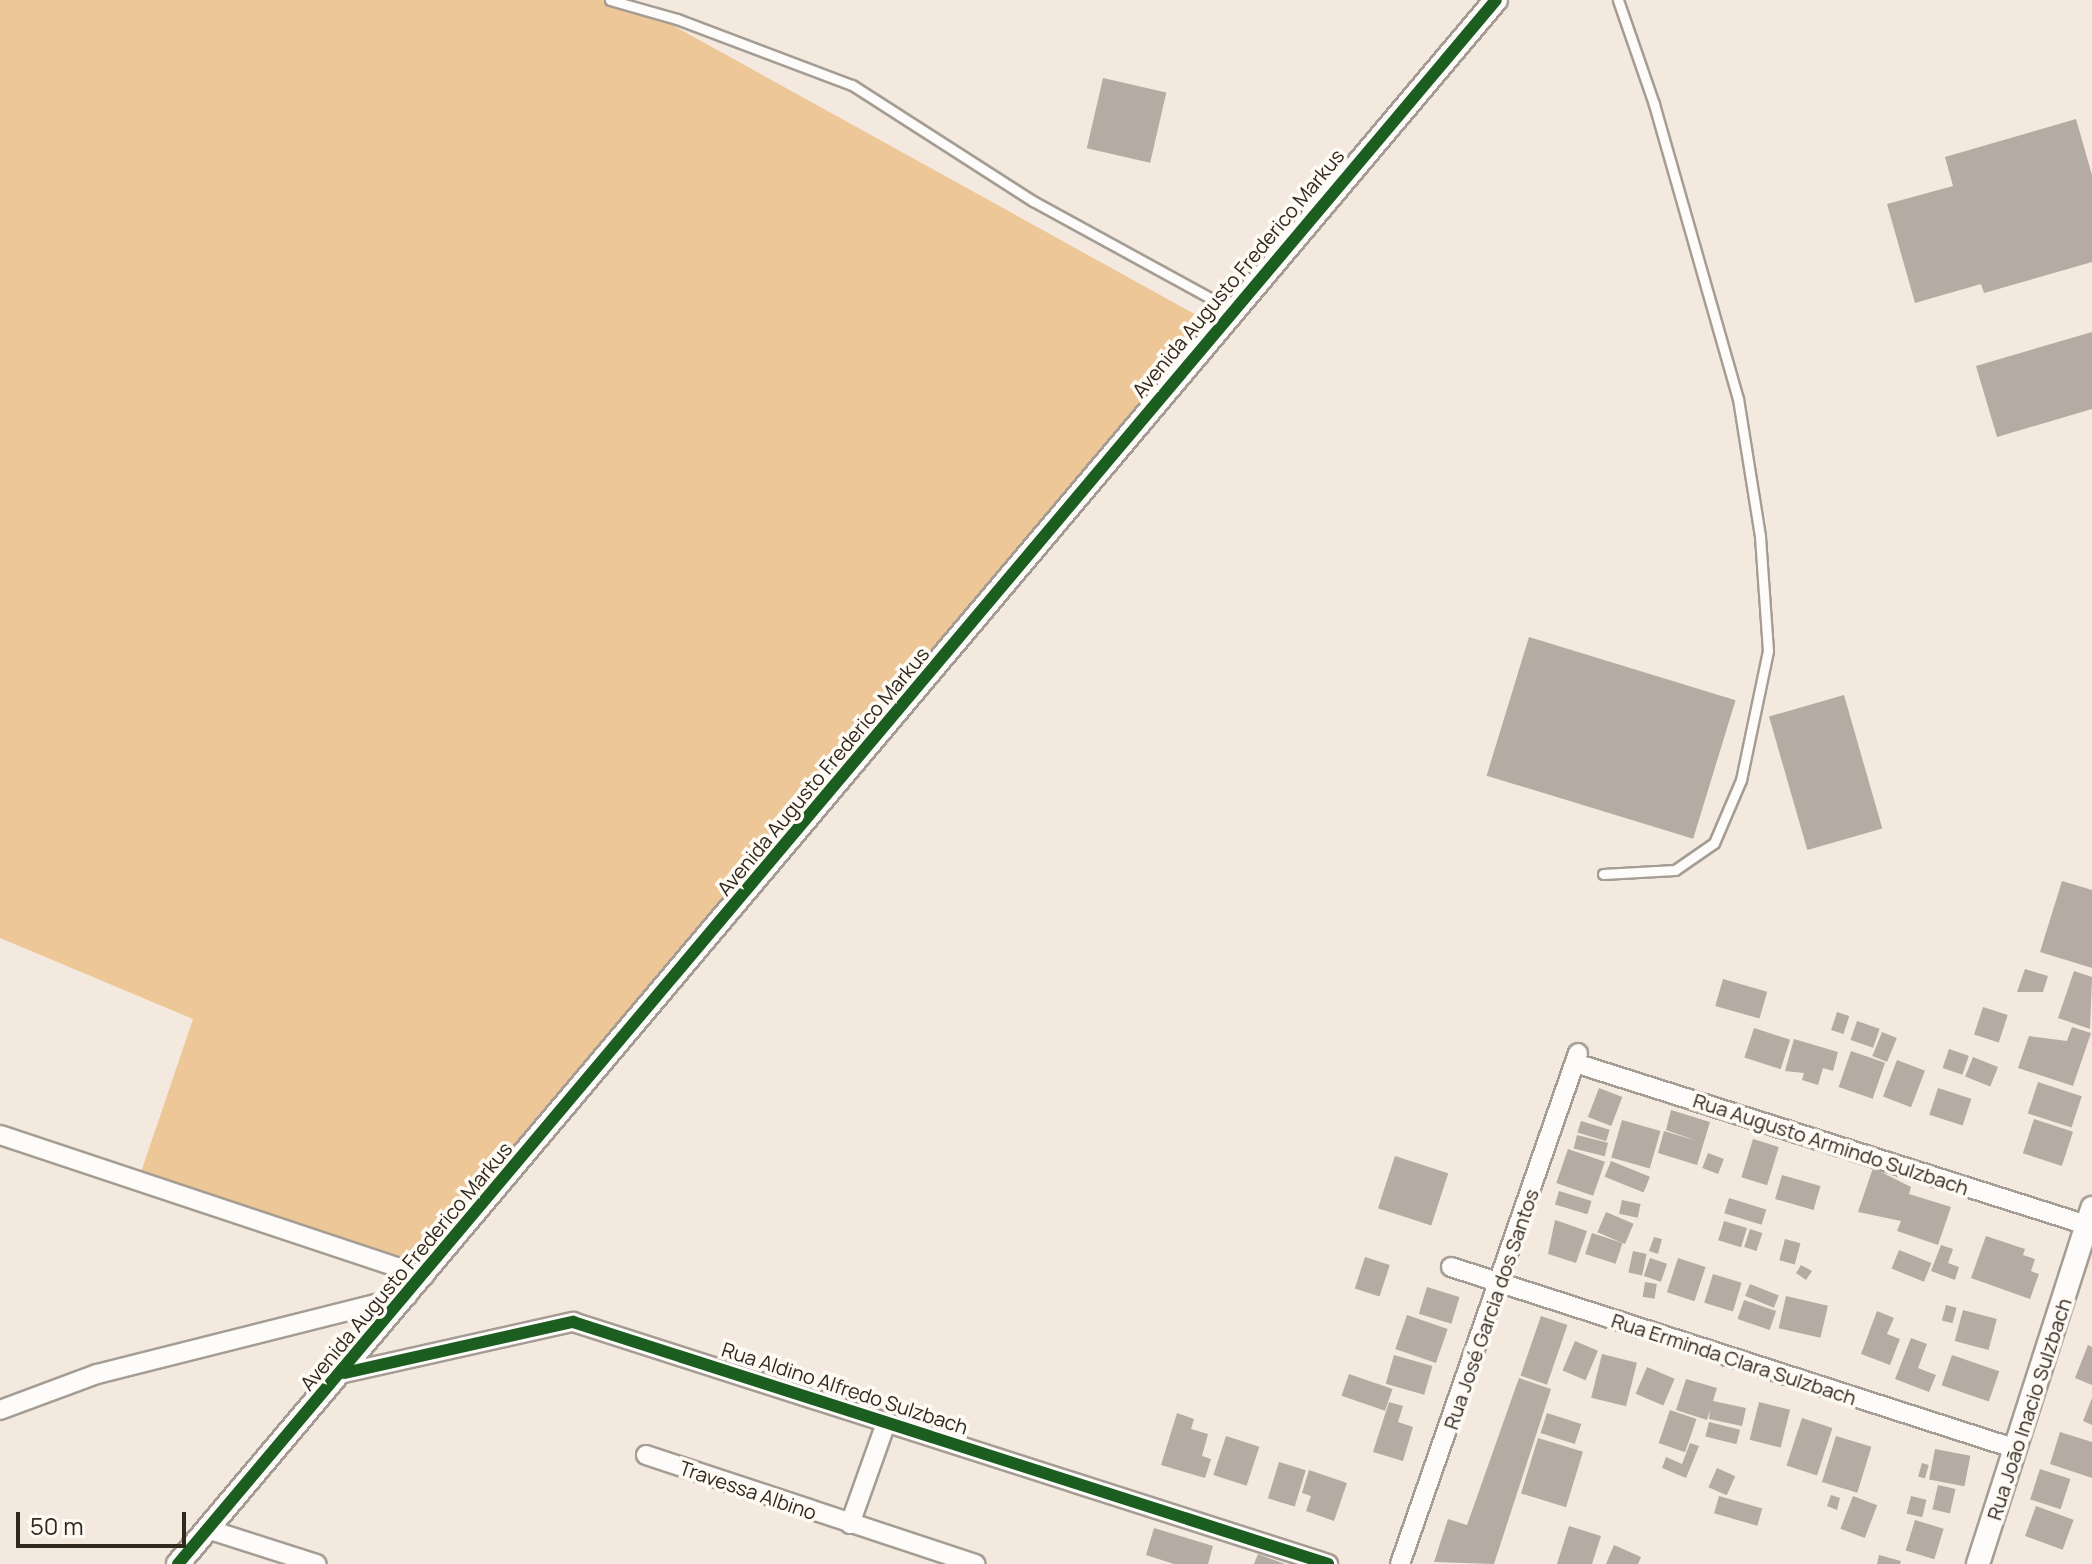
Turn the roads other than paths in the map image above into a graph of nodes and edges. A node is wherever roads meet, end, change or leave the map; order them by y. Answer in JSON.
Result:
{"nodes":[{"id":1,"x":610,"y":0,"type":"edge"},
{"id":2,"x":1496,"y":0,"type":"edge"},
{"id":3,"x":1618,"y":0,"type":"edge"},
{"id":4,"x":644,"y":5,"type":"edge"},
{"id":5,"x":1232,"y":310,"type":"junction"},
{"id":6,"x":1603,"y":874,"type":"dead end"},
{"id":7,"x":1576,"y":1058,"type":"joint"},
{"id":8,"x":0,"y":1135,"type":"edge"},
{"id":9,"x":2089,"y":1217,"type":"edge"},
{"id":10,"x":1451,"y":1267,"type":"dead end"},
{"id":11,"x":424,"y":1276,"type":"junction"},
{"id":12,"x":1501,"y":1284,"type":"junction"},
{"id":13,"x":407,"y":1296,"type":"junction"},
{"id":14,"x":344,"y":1373,"type":"junction"},
{"id":15,"x":0,"y":1410,"type":"edge"},
{"id":16,"x":886,"y":1423,"type":"junction"},
{"id":17,"x":2016,"y":1449,"type":"junction"},
{"id":18,"x":646,"y":1455,"type":"dead end"},
{"id":19,"x":850,"y":1524,"type":"junction"},
{"id":20,"x":207,"y":1529,"type":"junction"},
{"id":21,"x":178,"y":1564,"type":"edge"},
{"id":22,"x":317,"y":1564,"type":"edge"},
{"id":23,"x":975,"y":1564,"type":"edge"},
{"id":24,"x":1328,"y":1564,"type":"edge"},
{"id":25,"x":1400,"y":1564,"type":"edge"},
{"id":26,"x":1978,"y":1564,"type":"edge"}],
"edges":[{"from":1,"to":4,"type":"lane"},
{"from":2,"to":5,"type":"street","name":"Avenida Augusto Frederico Markus"},
{"from":3,"to":6,"type":"lane"},
{"from":4,"to":5,"type":"lane"},
{"from":5,"to":11,"type":"street","name":"Avenida Augusto Frederico Markus"},
{"from":7,"to":9,"type":"street","name":"Rua Augusto Armindo Sulzbach"},
{"from":7,"to":12,"type":"street","name":"Rua José Garcia dos Santos"},
{"from":8,"to":11,"type":"street"},
{"from":9,"to":17,"type":"street","name":"Rua João Inacio Sulzbach"},
{"from":10,"to":12,"type":"street","name":"Rua Erminda Clara Sulzbach"},
{"from":11,"to":13,"type":"street","name":"Avenida Augusto Frederico Markus"},
{"from":12,"to":17,"type":"street","name":"Rua Erminda Clara Sulzbach"},
{"from":12,"to":25,"type":"street","name":"Rua José Garcia dos Santos"},
{"from":13,"to":14,"type":"street","name":"Avenida Augusto Frederico Markus"},
{"from":13,"to":15,"type":"street"},
{"from":14,"to":16,"type":"street","name":"Rua Aldino Alfredo Sulzbach"},
{"from":14,"to":20,"type":"street","name":"Avenida Augusto Frederico Markus"},
{"from":16,"to":19,"type":"street"},
{"from":16,"to":24,"type":"street","name":"Rua Aldino Alfredo Sulzbach"},
{"from":17,"to":26,"type":"street","name":"Rua João Inacio Sulzbach"},
{"from":18,"to":19,"type":"street","name":"Travessa Albino"},
{"from":19,"to":23,"type":"street","name":"Travessa Albino"},
{"from":20,"to":21,"type":"street","name":"Avenida Augusto Frederico Markus"},
{"from":20,"to":22,"type":"street"}]}
